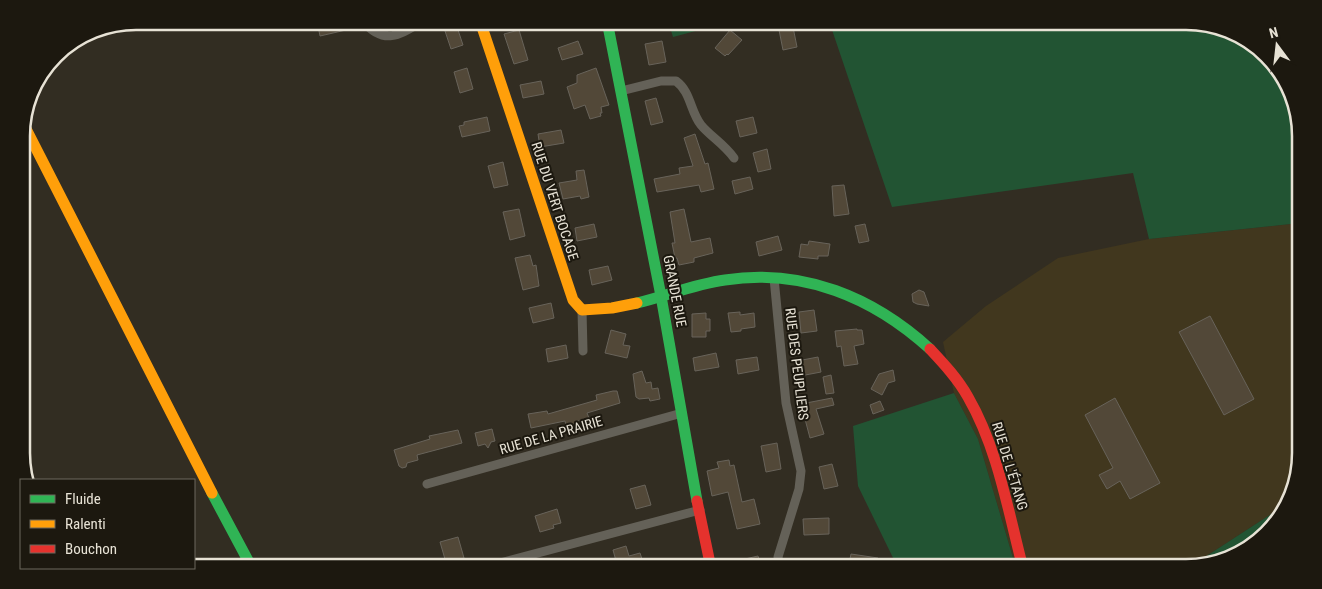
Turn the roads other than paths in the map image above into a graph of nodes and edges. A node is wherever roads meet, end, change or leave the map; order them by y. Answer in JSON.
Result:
{"nodes":[{"id":1,"x":371,"y":30,"type":"edge"},
{"id":2,"x":409,"y":30,"type":"edge"},
{"id":3,"x":483,"y":30,"type":"edge"},
{"id":4,"x":609,"y":30,"type":"edge"},
{"id":5,"x":621,"y":91,"type":"junction"},
{"id":6,"x":30,"y":137,"type":"edge"},
{"id":7,"x":734,"y":158,"type":"dead end"},
{"id":8,"x":774,"y":278,"type":"junction"},
{"id":9,"x":661,"y":296,"type":"junction"},
{"id":10,"x":582,"y":310,"type":"junction"},
{"id":11,"x":583,"y":351,"type":"dead end"},
{"id":12,"x":682,"y":413,"type":"junction"},
{"id":13,"x":427,"y":484,"type":"dead end"},
{"id":14,"x":700,"y":510,"type":"junction"},
{"id":15,"x":247,"y":559,"type":"edge"},
{"id":16,"x":515,"y":559,"type":"edge"},
{"id":17,"x":709,"y":559,"type":"edge"},
{"id":18,"x":778,"y":559,"type":"edge"},
{"id":19,"x":1021,"y":559,"type":"edge"}],
"edges":[{"from":1,"to":2,"type":"street"},
{"from":3,"to":10,"type":"street","name":"RUE DU VERT BOCAGE"},
{"from":4,"to":5,"type":"street","name":"GRANDE RUE"},
{"from":5,"to":7,"type":"street"},
{"from":5,"to":9,"type":"street","name":"GRANDE RUE"},
{"from":6,"to":15,"type":"street"},
{"from":8,"to":9,"type":"street","name":"RUE DE L'ÉTANG"},
{"from":8,"to":18,"type":"street","name":"RUE DES PEUPLIERS"},
{"from":8,"to":19,"type":"street","name":"RUE DE L'ÉTANG"},
{"from":9,"to":10,"type":"street"},
{"from":9,"to":12,"type":"street","name":"GRANDE RUE"},
{"from":10,"to":11,"type":"street"},
{"from":12,"to":13,"type":"street","name":"RUE DE LA PRAIRIE"},
{"from":12,"to":14,"type":"street","name":"GRANDE RUE"},
{"from":14,"to":16,"type":"street"},
{"from":14,"to":17,"type":"street","name":"GRANDE RUE"}]}
